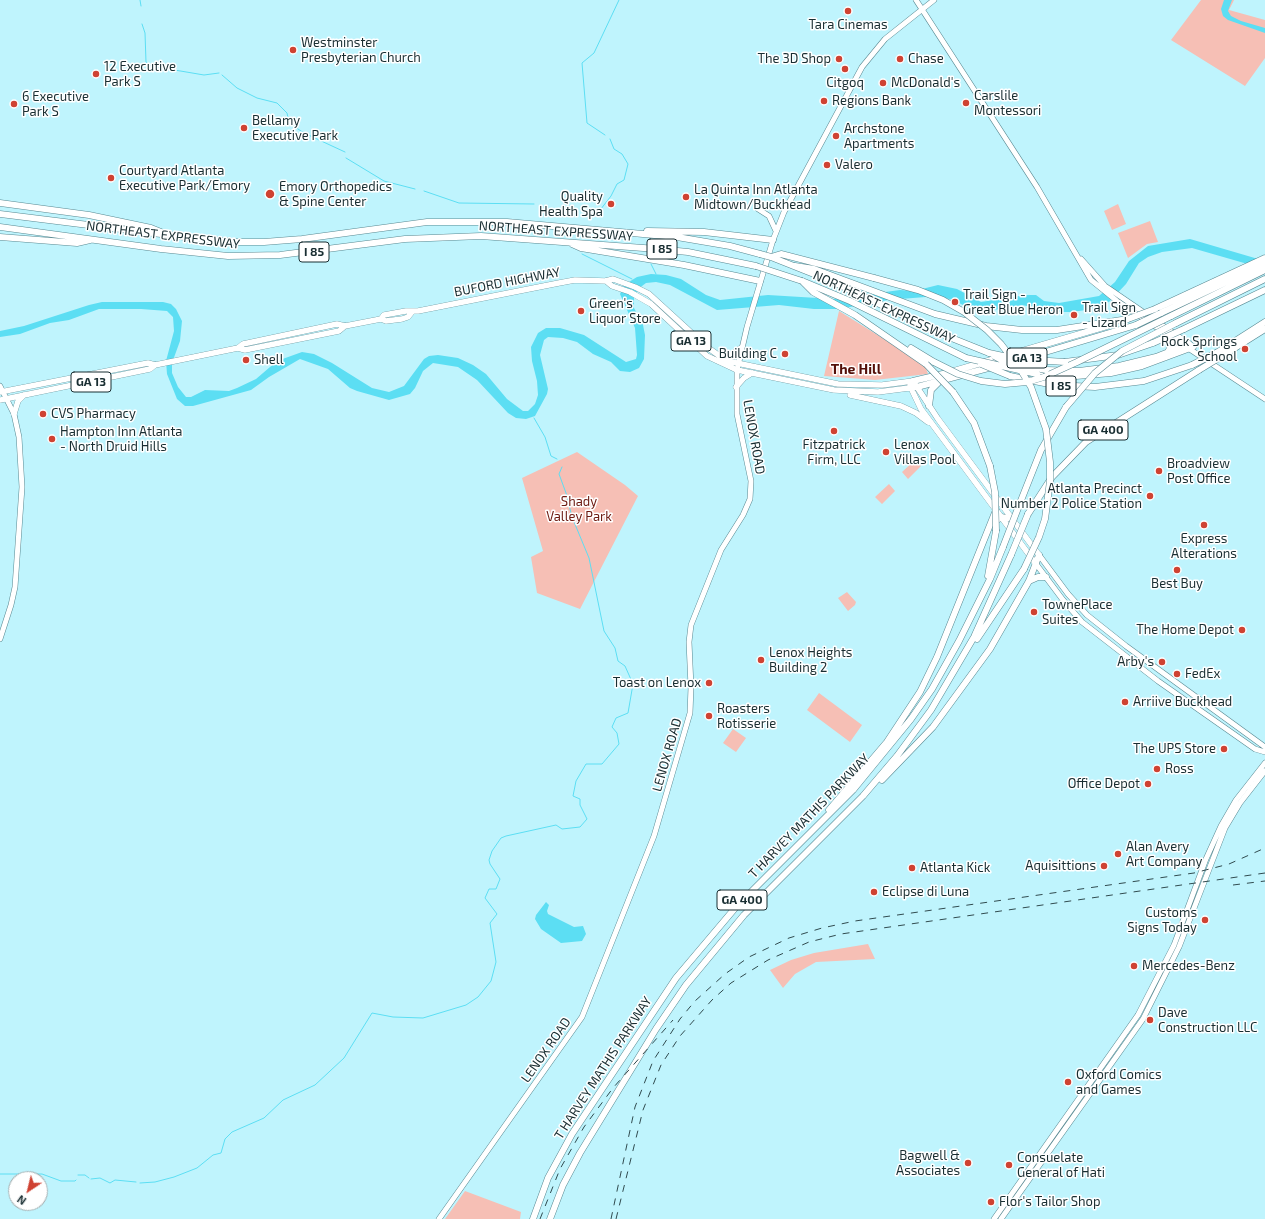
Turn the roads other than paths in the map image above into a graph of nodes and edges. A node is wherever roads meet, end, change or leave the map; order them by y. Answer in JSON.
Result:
{"nodes":[{"id":1,"x":916,"y":0,"type":"edge"},
{"id":2,"x":934,"y":0,"type":"edge"},
{"id":3,"x":922,"y":10,"type":"junction"},
{"id":4,"x":0,"y":203,"type":"edge"},
{"id":5,"x":758,"y":209,"type":"dead end"},
{"id":6,"x":0,"y":214,"type":"edge"},
{"id":7,"x":0,"y":226,"type":"edge"},
{"id":8,"x":776,"y":231,"type":"junction"},
{"id":9,"x":630,"y":232,"type":"junction"},
{"id":10,"x":166,"y":234,"type":"junction"},
{"id":11,"x":0,"y":237,"type":"edge"},
{"id":12,"x":93,"y":239,"type":"junction"},
{"id":13,"x":773,"y":240,"type":"junction"},
{"id":14,"x":567,"y":242,"type":"junction"},
{"id":15,"x":769,"y":257,"type":"junction"},
{"id":16,"x":1265,"y":258,"type":"edge"},
{"id":17,"x":1265,"y":264,"type":"edge"},
{"id":18,"x":795,"y":266,"type":"junction"},
{"id":19,"x":1265,"y":270,"type":"edge"},
{"id":20,"x":1265,"y":279,"type":"edge"},
{"id":21,"x":606,"y":281,"type":"junction"},
{"id":22,"x":802,"y":281,"type":"junction"},
{"id":23,"x":760,"y":283,"type":"junction"},
{"id":24,"x":1101,"y":286,"type":"junction"},
{"id":25,"x":1265,"y":290,"type":"edge"},
{"id":26,"x":1128,"y":319,"type":"junction"},
{"id":27,"x":681,"y":322,"type":"junction"},
{"id":28,"x":1265,"y":322,"type":"edge"},
{"id":29,"x":1265,"y":329,"type":"edge"},
{"id":30,"x":683,"y":334,"type":"junction"},
{"id":31,"x":886,"y":335,"type":"junction"},
{"id":32,"x":1169,"y":336,"type":"junction"},
{"id":33,"x":691,"y":342,"type":"junction"},
{"id":34,"x":676,"y":343,"type":"dead end"},
{"id":35,"x":707,"y":347,"type":"junction"},
{"id":36,"x":741,"y":348,"type":"junction"},
{"id":37,"x":1190,"y":348,"type":"junction"},
{"id":38,"x":1168,"y":352,"type":"junction"},
{"id":39,"x":989,"y":353,"type":"junction"},
{"id":40,"x":1220,"y":354,"type":"junction"},
{"id":41,"x":722,"y":357,"type":"junction"},
{"id":42,"x":966,"y":358,"type":"junction"},
{"id":43,"x":738,"y":363,"type":"junction"},
{"id":44,"x":155,"y":365,"type":"junction"},
{"id":45,"x":737,"y":370,"type":"junction"},
{"id":46,"x":752,"y":373,"type":"junction"},
{"id":47,"x":910,"y":381,"type":"junction"},
{"id":48,"x":939,"y":382,"type":"junction"},
{"id":49,"x":736,"y":387,"type":"junction"},
{"id":50,"x":914,"y":388,"type":"junction"},
{"id":51,"x":1,"y":390,"type":"edge"},
{"id":52,"x":834,"y":390,"type":"junction"},
{"id":53,"x":24,"y":395,"type":"junction"},
{"id":54,"x":7,"y":398,"type":"junction"},
{"id":55,"x":0,"y":400,"type":"edge"},
{"id":56,"x":1265,"y":400,"type":"edge"},
{"id":57,"x":929,"y":406,"type":"junction"},
{"id":58,"x":14,"y":414,"type":"junction"},
{"id":59,"x":936,"y":429,"type":"junction"},
{"id":60,"x":996,"y":510,"type":"junction"},
{"id":61,"x":1001,"y":517,"type":"junction"},
{"id":62,"x":1012,"y":519,"type":"junction"},
{"id":63,"x":989,"y":526,"type":"junction"},
{"id":64,"x":1039,"y":555,"type":"junction"},
{"id":65,"x":1036,"y":564,"type":"junction"},
{"id":66,"x":1046,"y":577,"type":"junction"},
{"id":67,"x":1029,"y":581,"type":"junction"},
{"id":68,"x":979,"y":602,"type":"junction"},
{"id":69,"x":0,"y":639,"type":"edge"},
{"id":70,"x":962,"y":660,"type":"junction"},
{"id":71,"x":1265,"y":747,"type":"edge"},
{"id":72,"x":1265,"y":752,"type":"edge"},
{"id":73,"x":1265,"y":763,"type":"edge"},
{"id":74,"x":1265,"y":770,"type":"edge"},
{"id":75,"x":863,"y":796,"type":"junction"},
{"id":76,"x":792,"y":851,"type":"junction"},
{"id":77,"x":439,"y":1219,"type":"edge"},
{"id":78,"x":533,"y":1219,"type":"edge"},
{"id":79,"x":550,"y":1219,"type":"edge"},
{"id":80,"x":994,"y":1219,"type":"edge"},
{"id":81,"x":1001,"y":1219,"type":"edge"}],
"edges":[{"from":1,"to":3,"type":"main road"},
{"from":2,"to":3,"type":"main road","name":"LENOX ROAD"},
{"from":3,"to":8,"type":"main road","name":"LENOX ROAD"},
{"from":3,"to":24,"type":"main road"},
{"from":4,"to":10,"type":"highway"},
{"from":5,"to":8,"type":"main road"},
{"from":6,"to":10,"type":"highway","name":"NORTHEAST EXPRESSWAY","number":"I 85"},
{"from":7,"to":12,"type":"highway","name":"NORTHEAST EXPRESSWAY","number":"I 85"},
{"from":8,"to":13,"type":"main road","name":"LENOX ROAD"},
{"from":9,"to":10,"type":"highway","name":"NORTHEAST EXPRESSWAY","number":"I 85"},
{"from":9,"to":13,"type":"highway"},
{"from":9,"to":15,"type":"highway","name":"NORTHEAST EXPRESSWAY","number":"I 85","bridge":true},
{"from":11,"to":12,"type":"highway"},
{"from":12,"to":14,"type":"highway","name":"NORTHEAST EXPRESSWAY","number":"I 85"},
{"from":13,"to":15,"type":"main road","name":"LENOX ROAD"},
{"from":14,"to":22,"type":"highway","name":"NORTHEAST EXPRESSWAY","number":"I 85","bridge":true},
{"from":14,"to":23,"type":"highway"},
{"from":15,"to":18,"type":"highway","name":"NORTHEAST EXPRESSWAY","number":"I 85"},
{"from":15,"to":23,"type":"main road","name":"LENOX ROAD"},
{"from":15,"to":70,"type":"highway","bridge":true},
{"from":16,"to":26,"type":"highway","number":"GA 13","bridge":true},
{"from":17,"to":48,"type":"highway","number":"GA 13","bridge":true},
{"from":18,"to":26,"type":"highway"},
{"from":18,"to":39,"type":"highway","name":"NORTHEAST EXPRESSWAY","number":"I 85"},
{"from":19,"to":31,"type":"highway","bridge":true},
{"from":20,"to":68,"type":"highway","name":"T HARVEY MATHIS PARKWAY","number":"GA 400","bridge":true},
{"from":21,"to":27,"type":"main road","name":"BUFORD HIGHWAY","number":"GA 13"},
{"from":21,"to":30,"type":"main road","number":"GA 13"},
{"from":21,"to":44,"type":"main road","name":"BUFORD HIGHWAY","number":"GA 13"},
{"from":22,"to":31,"type":"highway"},
{"from":22,"to":42,"type":"highway","name":"NORTHEAST EXPRESSWAY","number":"I 85"},
{"from":23,"to":36,"type":"main road","name":"LENOX ROAD"},
{"from":24,"to":32,"type":"main road"},
{"from":24,"to":37,"type":"main road"},
{"from":25,"to":39,"type":"highway","name":"NORTHEAST EXPRESSWAY","number":"I 85","bridge":true},
{"from":26,"to":47,"type":"highway","number":"GA 13"},
{"from":27,"to":30,"type":"main road"},
{"from":27,"to":35,"type":"main road","name":"BUFORD HIGHWAY","number":"GA 13"},
{"from":28,"to":40,"type":"highway","name":"NORTHEAST EXPRESSWAY","number":"I 85"},
{"from":29,"to":40,"type":"highway","name":"T HARVEY MATHIS PARKWAY","number":"GA 400"},
{"from":30,"to":33,"type":"main road","number":"GA 13"},
{"from":30,"to":35,"type":"main road"},
{"from":31,"to":68,"type":"highway","bridge":true},
{"from":32,"to":37,"type":"main road"},
{"from":32,"to":38,"type":"highway"},
{"from":33,"to":34,"type":"main road"},
{"from":33,"to":45,"type":"main road","number":"GA 13"},
{"from":35,"to":41,"type":"main road","name":"BUFORD HIGHWAY","number":"GA 13"},
{"from":36,"to":41,"type":"main road"},
{"from":36,"to":43,"type":"main road","name":"LENOX ROAD"},
{"from":37,"to":38,"type":"highway"},
{"from":37,"to":42,"type":"highway","bridge":true},
{"from":37,"to":56,"type":"main road"},
{"from":38,"to":39,"type":"highway","bridge":true},
{"from":40,"to":42,"type":"highway","name":"NORTHEAST EXPRESSWAY","number":"I 85","bridge":true},
{"from":40,"to":70,"type":"highway","name":"T HARVEY MATHIS PARKWAY","number":"GA 400","bridge":true},
{"from":41,"to":43,"type":"main road","name":"BUFORD HIGHWAY","number":"GA 13"},
{"from":43,"to":45,"type":"main road","name":"LENOX ROAD"},
{"from":43,"to":47,"type":"main road","name":"BUFORD HIGHWAY","number":"GA 13"},
{"from":44,"to":51,"type":"main road","name":"BUFORD HIGHWAY","number":"GA 13"},
{"from":44,"to":53,"type":"main road","name":"BUFORD HIGHWAY","number":"GA 13"},
{"from":45,"to":46,"type":"main road","number":"GA 13"},
{"from":45,"to":49,"type":"main road","name":"LENOX ROAD"},
{"from":46,"to":49,"type":"main road"},
{"from":46,"to":52,"type":"main road","number":"GA 13"},
{"from":47,"to":50,"type":"main road"},
{"from":48,"to":50,"type":"highway","number":"GA 13"},
{"from":48,"to":57,"type":"highway"},
{"from":49,"to":77,"type":"main road","name":"LENOX ROAD"},
{"from":50,"to":52,"type":"main road","number":"GA 13"},
{"from":50,"to":57,"type":"main road"},
{"from":50,"to":59,"type":"main road"},
{"from":51,"to":54,"type":"main road"},
{"from":52,"to":59,"type":"main road"},
{"from":53,"to":54,"type":"main road","name":"BUFORD HIGHWAY","number":"GA 13"},
{"from":53,"to":58,"type":"main road"},
{"from":54,"to":55,"type":"main road","name":"BUFORD HIGHWAY","number":"GA 13"},
{"from":54,"to":58,"type":"main road"},
{"from":57,"to":62,"type":"main road"},
{"from":58,"to":69,"type":"main road"},
{"from":59,"to":60,"type":"main road"},
{"from":60,"to":61,"type":"main road"},
{"from":60,"to":63,"type":"highway"},
{"from":61,"to":62,"type":"highway"},
{"from":61,"to":63,"type":"highway"},
{"from":61,"to":65,"type":"main road"},
{"from":62,"to":64,"type":"main road"},
{"from":63,"to":76,"type":"highway"},
{"from":64,"to":65,"type":"highway"},
{"from":64,"to":71,"type":"main road"},
{"from":65,"to":66,"type":"main road"},
{"from":65,"to":67,"type":"highway"},
{"from":66,"to":67,"type":"highway"},
{"from":66,"to":72,"type":"main road"},
{"from":67,"to":75,"type":"highway"},
{"from":68,"to":76,"type":"highway","name":"T HARVEY MATHIS PARKWAY","number":"GA 400"},
{"from":70,"to":75,"type":"highway","name":"T HARVEY MATHIS PARKWAY","number":"GA 400"},
{"from":73,"to":80,"type":"main road"},
{"from":74,"to":81,"type":"main road"},
{"from":75,"to":79,"type":"highway","name":"T HARVEY MATHIS PARKWAY","number":"GA 400"},
{"from":76,"to":78,"type":"highway","name":"T HARVEY MATHIS PARKWAY","number":"GA 400"}]}
